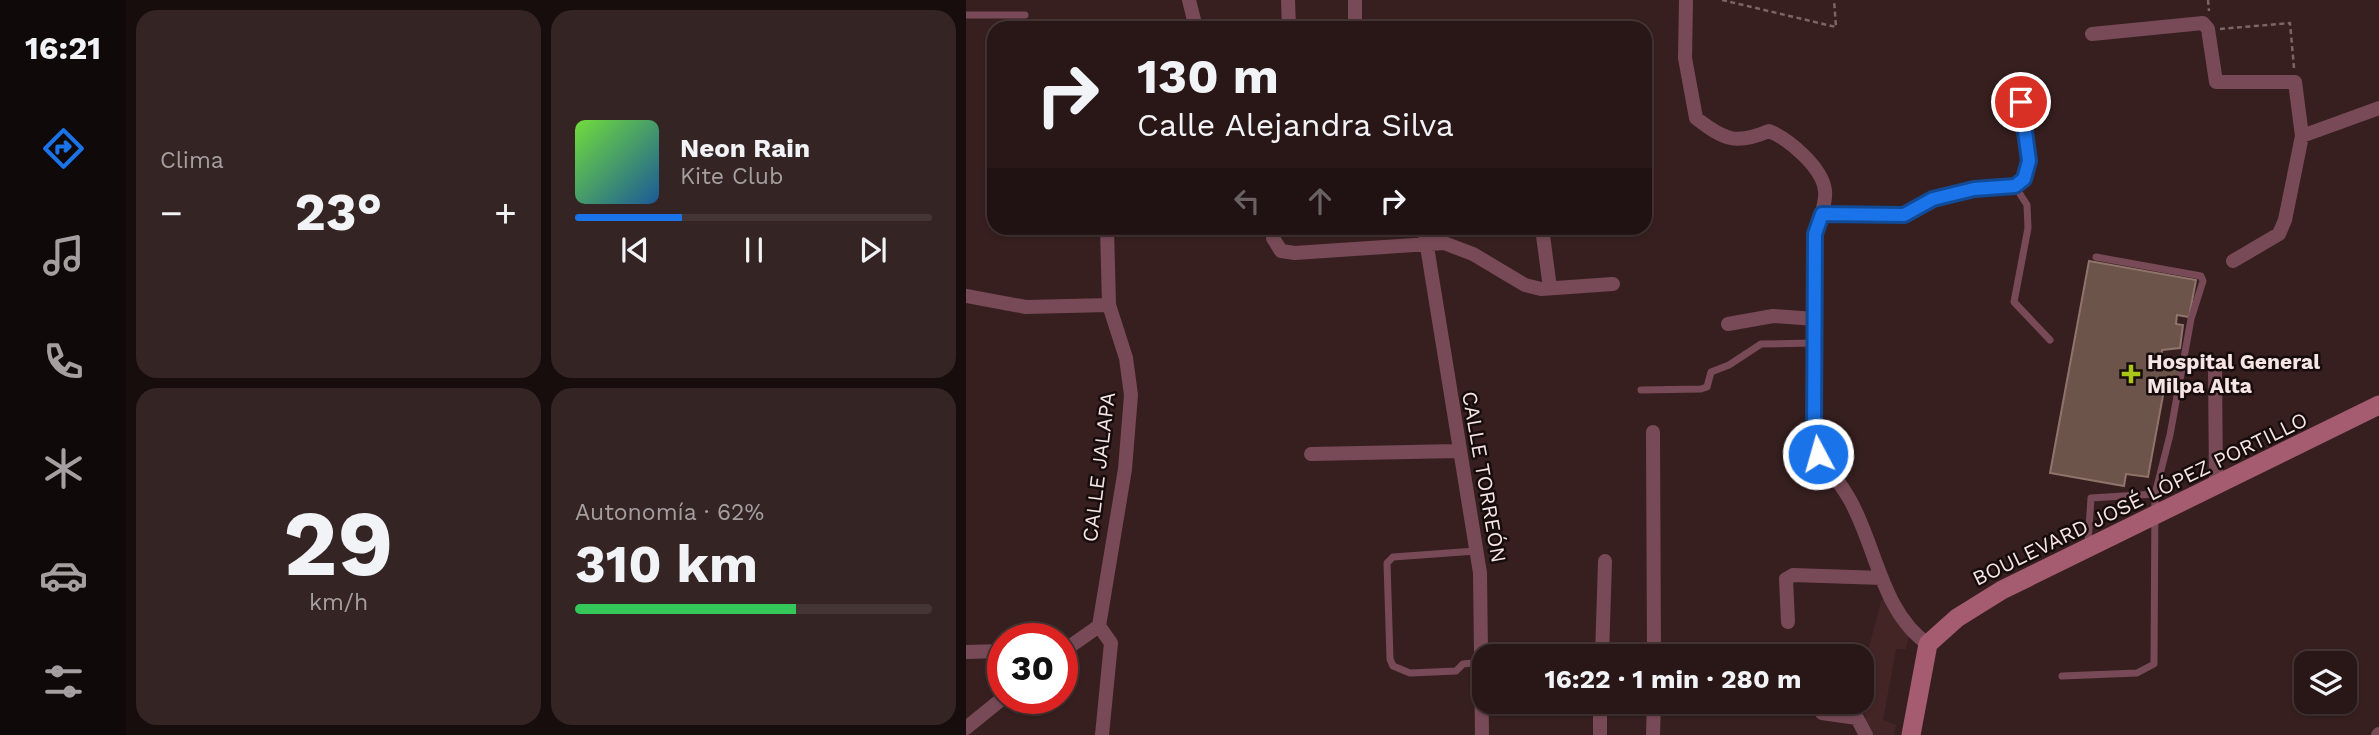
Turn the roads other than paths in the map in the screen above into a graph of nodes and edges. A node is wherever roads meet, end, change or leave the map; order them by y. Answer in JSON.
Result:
{"nodes":[{"id":1,"x":1189,"y":0,"type":"edge"},
{"id":2,"x":1288,"y":0,"type":"edge"},
{"id":3,"x":1355,"y":0,"type":"edge"},
{"id":4,"x":1686,"y":0,"type":"edge"},
{"id":5,"x":966,"y":15,"type":"edge"},
{"id":6,"x":1025,"y":15,"type":"dead end"},
{"id":7,"x":1194,"y":21,"type":"edge"},
{"id":8,"x":1289,"y":21,"type":"edge"},
{"id":9,"x":1355,"y":21,"type":"edge"},
{"id":10,"x":2092,"y":34,"type":"dead end"},
{"id":11,"x":2021,"y":102,"type":"dead end"},
{"id":12,"x":2379,"y":108,"type":"edge"},
{"id":13,"x":2302,"y":136,"type":"junction"},
{"id":14,"x":2015,"y":186,"type":"junction"},
{"id":15,"x":1822,"y":214,"type":"junction"},
{"id":16,"x":1107,"y":235,"type":"edge"},
{"id":17,"x":1425,"y":235,"type":"edge"},
{"id":18,"x":1543,"y":235,"type":"edge"},
{"id":19,"x":1273,"y":238,"type":"dead end"},
{"id":20,"x":1426,"y":245,"type":"junction"},
{"id":21,"x":2096,"y":257,"type":"dead end"},
{"id":22,"x":2233,"y":261,"type":"dead end"},
{"id":23,"x":1613,"y":284,"type":"dead end"},
{"id":24,"x":1550,"y":288,"type":"junction"},
{"id":25,"x":966,"y":296,"type":"edge"},
{"id":26,"x":1109,"y":305,"type":"junction"},
{"id":27,"x":1815,"y":319,"type":"junction"},
{"id":28,"x":1728,"y":324,"type":"dead end"},
{"id":29,"x":2050,"y":340,"type":"dead end"},
{"id":30,"x":1815,"y":343,"type":"junction"},
{"id":31,"x":2215,"y":367,"type":"dead end"},
{"id":32,"x":1641,"y":390,"type":"dead end"},
{"id":33,"x":2379,"y":405,"type":"edge"},
{"id":34,"x":1653,"y":432,"type":"dead end"},
{"id":35,"x":1458,"y":451,"type":"junction"},
{"id":36,"x":1311,"y":454,"type":"dead end"},
{"id":37,"x":2216,"y":487,"type":"junction"},
{"id":38,"x":2155,"y":494,"type":"junction"},
{"id":39,"x":2156,"y":517,"type":"junction"},
{"id":40,"x":2088,"y":550,"type":"junction"},
{"id":41,"x":1476,"y":551,"type":"junction"},
{"id":42,"x":1605,"y":561,"type":"dead end"},
{"id":43,"x":1882,"y":578,"type":"junction"},
{"id":44,"x":1788,"y":622,"type":"dead end"},
{"id":45,"x":1099,"y":626,"type":"junction"},
{"id":46,"x":1078,"y":641,"type":"edge"},
{"id":47,"x":1482,"y":644,"type":"edge"},
{"id":48,"x":1602,"y":644,"type":"edge"},
{"id":49,"x":1654,"y":644,"type":"edge"},
{"id":50,"x":1928,"y":644,"type":"junction"},
{"id":51,"x":987,"y":651,"type":"edge"},
{"id":52,"x":966,"y":652,"type":"edge"},
{"id":53,"x":1472,"y":663,"type":"edge"},
{"id":54,"x":2062,"y":676,"type":"dead end"},
{"id":55,"x":987,"y":711,"type":"edge"},
{"id":56,"x":1482,"y":714,"type":"edge"},
{"id":57,"x":1600,"y":714,"type":"edge"},
{"id":58,"x":1654,"y":714,"type":"edge"},
{"id":59,"x":1829,"y":714,"type":"edge"},
{"id":60,"x":966,"y":728,"type":"edge"},
{"id":61,"x":1102,"y":735,"type":"edge"},
{"id":62,"x":1482,"y":735,"type":"edge"},
{"id":63,"x":1600,"y":735,"type":"edge"},
{"id":64,"x":1653,"y":735,"type":"edge"},
{"id":65,"x":1866,"y":735,"type":"edge"},
{"id":66,"x":1911,"y":735,"type":"edge"}],
"edges":[{"from":1,"to":7,"type":"street"},
{"from":2,"to":8,"type":"street"},
{"from":3,"to":9,"type":"street"},
{"from":4,"to":15,"type":"street"},
{"from":5,"to":6,"type":"lane"},
{"from":10,"to":13,"type":"street"},
{"from":11,"to":14,"type":"street"},
{"from":12,"to":13,"type":"street"},
{"from":13,"to":22,"type":"street"},
{"from":14,"to":15,"type":"street"},
{"from":14,"to":29,"type":"lane"},
{"from":15,"to":27,"type":"street"},
{"from":16,"to":26,"type":"street","name":"CALLE JALAPA"},
{"from":17,"to":20,"type":"street","name":"CALLE TORREÓN"},
{"from":18,"to":24,"type":"street"},
{"from":19,"to":20,"type":"street"},
{"from":20,"to":24,"type":"street"},
{"from":20,"to":35,"type":"street","name":"CALLE TORREÓN"},
{"from":21,"to":38,"type":"lane"},
{"from":23,"to":24,"type":"street"},
{"from":25,"to":26,"type":"street"},
{"from":26,"to":45,"type":"street","name":"CALLE JALAPA"},
{"from":27,"to":28,"type":"street"},
{"from":27,"to":30,"type":"street"},
{"from":30,"to":32,"type":"lane"},
{"from":30,"to":43,"type":"street"},
{"from":31,"to":37,"type":"street"},
{"from":33,"to":37,"type":"main road","name":"BOULEVARD JOSÉ LÓPEZ PORTILLO"},
{"from":34,"to":49,"type":"street"},
{"from":35,"to":36,"type":"street"},
{"from":35,"to":41,"type":"street","name":"CALLE TORREÓN"},
{"from":37,"to":39,"type":"main road","name":"BOULEVARD JOSÉ LÓPEZ PORTILLO"},
{"from":38,"to":39,"type":"lane"},
{"from":38,"to":40,"type":"lane"},
{"from":39,"to":40,"type":"main road","name":"BOULEVARD JOSÉ LÓPEZ PORTILLO"},
{"from":39,"to":54,"type":"lane"},
{"from":40,"to":50,"type":"main road","name":"BOULEVARD JOSÉ LÓPEZ PORTILLO"},
{"from":41,"to":47,"type":"street","name":"CALLE TORREÓN"},
{"from":41,"to":53,"type":"lane"},
{"from":42,"to":48,"type":"street"},
{"from":43,"to":44,"type":"street"},
{"from":43,"to":50,"type":"street"},
{"from":45,"to":46,"type":"street"},
{"from":45,"to":61,"type":"street"},
{"from":50,"to":66,"type":"main road"},
{"from":51,"to":52,"type":"street"},
{"from":55,"to":60,"type":"street"},
{"from":56,"to":62,"type":"street","name":"CALLE TORREÓN"},
{"from":57,"to":63,"type":"street"},
{"from":58,"to":64,"type":"street"},
{"from":59,"to":65,"type":"street"}]}
